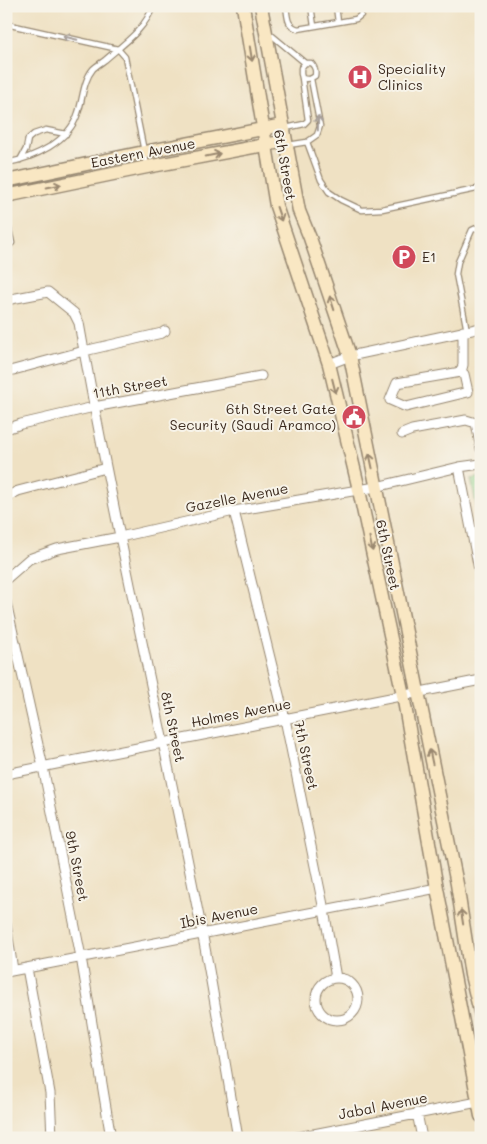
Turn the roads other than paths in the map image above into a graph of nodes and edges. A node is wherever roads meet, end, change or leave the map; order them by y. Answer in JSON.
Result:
{"nodes":[{"id":1,"x":153,"y":6,"type":"edge"},
{"id":2,"x":243,"y":6,"type":"edge"},
{"id":3,"x":261,"y":6,"type":"edge"},
{"id":4,"x":286,"y":6,"type":"edge"},
{"id":5,"x":311,"y":6,"type":"edge"},
{"id":6,"x":336,"y":6,"type":"edge"},
{"id":7,"x":360,"y":6,"type":"edge"},
{"id":8,"x":338,"y":22,"type":"junction"},
{"id":9,"x":6,"y":24,"type":"edge"},
{"id":10,"x":314,"y":26,"type":"junction"},
{"id":11,"x":266,"y":31,"type":"junction"},
{"id":12,"x":118,"y":49,"type":"junction"},
{"id":13,"x":305,"y":63,"type":"junction"},
{"id":14,"x":302,"y":78,"type":"junction"},
{"id":15,"x":311,"y":79,"type":"junction"},
{"id":16,"x":264,"y":128,"type":"junction"},
{"id":17,"x":66,"y":134,"type":"junction"},
{"id":18,"x":285,"y":135,"type":"junction"},
{"id":19,"x":307,"y":142,"type":"junction"},
{"id":20,"x":266,"y":144,"type":"junction"},
{"id":21,"x":144,"y":152,"type":"junction"},
{"id":22,"x":20,"y":160,"type":"junction"},
{"id":23,"x":6,"y":163,"type":"edge"},
{"id":24,"x":147,"y":167,"type":"junction"},
{"id":25,"x":6,"y":181,"type":"edge"},
{"id":26,"x":481,"y":188,"type":"edge"},
{"id":27,"x":6,"y":196,"type":"edge"},
{"id":28,"x":6,"y":216,"type":"edge"},
{"id":29,"x":481,"y":226,"type":"edge"},
{"id":30,"x":6,"y":248,"type":"edge"},
{"id":31,"x":6,"y":300,"type":"edge"},
{"id":32,"x":481,"y":328,"type":"edge"},
{"id":33,"x":165,"y":330,"type":"dead end"},
{"id":34,"x":465,"y":331,"type":"junction"},
{"id":35,"x":84,"y":351,"type":"junction"},
{"id":36,"x":350,"y":356,"type":"junction"},
{"id":37,"x":329,"y":364,"type":"junction"},
{"id":38,"x":6,"y":372,"type":"edge"},
{"id":39,"x":462,"y":372,"type":"junction"},
{"id":40,"x":260,"y":376,"type":"dead end"},
{"id":41,"x":94,"y":407,"type":"junction"},
{"id":42,"x":6,"y":429,"type":"edge"},
{"id":43,"x":402,"y":434,"type":"dead end"},
{"id":44,"x":481,"y":448,"type":"edge"},
{"id":45,"x":481,"y":464,"type":"edge"},
{"id":46,"x":459,"y":467,"type":"junction"},
{"id":47,"x":106,"y":468,"type":"junction"},
{"id":48,"x":376,"y":487,"type":"junction"},
{"id":49,"x":359,"y":490,"type":"junction"},
{"id":50,"x":6,"y":497,"type":"edge"},
{"id":51,"x":234,"y":511,"type":"junction"},
{"id":52,"x":120,"y":537,"type":"junction"},
{"id":53,"x":6,"y":580,"type":"edge"},
{"id":54,"x":481,"y":580,"type":"edge"},
{"id":55,"x":6,"y":602,"type":"edge"},
{"id":56,"x":481,"y":680,"type":"edge"},
{"id":57,"x":418,"y":693,"type":"junction"},
{"id":58,"x":403,"y":695,"type":"junction"},
{"id":59,"x":285,"y":719,"type":"junction"},
{"id":60,"x":163,"y":743,"type":"junction"},
{"id":61,"x":43,"y":766,"type":"junction"},
{"id":62,"x":6,"y":774,"type":"edge"},
{"id":63,"x":437,"y":888,"type":"junction"},
{"id":64,"x":324,"y":910,"type":"junction"},
{"id":65,"x":6,"y":924,"type":"edge"},
{"id":66,"x":202,"y":934,"type":"junction"},
{"id":67,"x":81,"y":957,"type":"junction"},
{"id":68,"x":27,"y":968,"type":"junction"},
{"id":69,"x":9,"y":971,"type":"edge"},
{"id":70,"x":476,"y":974,"type":"edge"},
{"id":71,"x":336,"y":978,"type":"junction"},
{"id":72,"x":481,"y":1016,"type":"edge"},
{"id":73,"x":478,"y":1102,"type":"junction"},
{"id":74,"x":417,"y":1113,"type":"junction"},
{"id":75,"x":481,"y":1116,"type":"edge"},
{"id":76,"x":52,"y":1138,"type":"edge"},
{"id":77,"x":111,"y":1138,"type":"edge"},
{"id":78,"x":238,"y":1138,"type":"edge"},
{"id":79,"x":293,"y":1138,"type":"edge"},
{"id":80,"x":422,"y":1138,"type":"edge"}],
"edges":[{"from":1,"to":12,"type":"lane"},
{"from":2,"to":16,"type":"main road","name":"6th Street","one_way":true},
{"from":3,"to":11,"type":"main road","name":"6th Street"},
{"from":4,"to":10,"type":"lane"},
{"from":5,"to":10,"type":"lane"},
{"from":6,"to":8,"type":"lane"},
{"from":7,"to":8,"type":"lane"},
{"from":8,"to":10,"type":"lane"},
{"from":12,"to":9,"type":"lane","one_way":true},
{"from":11,"to":13,"type":"lane"},
{"from":11,"to":18,"type":"main road","name":"6th Street"},
{"from":12,"to":17,"type":"lane"},
{"from":12,"to":21,"type":"lane"},
{"from":13,"to":14,"type":"lane"},
{"from":13,"to":15,"type":"lane"},
{"from":14,"to":15,"type":"lane"},
{"from":14,"to":18,"type":"lane"},
{"from":19,"to":15,"type":"lane","one_way":true},
{"from":16,"to":18,"type":"main road","name":"Eastern Avenue"},
{"from":16,"to":20,"type":"main road","name":"6th Street"},
{"from":16,"to":21,"type":"main road","name":"Eastern Avenue"},
{"from":17,"to":22,"type":"lane"},
{"from":17,"to":22,"type":"lane"},
{"from":18,"to":19,"type":"lane"},
{"from":18,"to":20,"type":"main road","name":"Eastern Avenue"},
{"from":36,"to":18,"type":"main road","name":"6th Street","one_way":true},
{"from":19,"to":26,"type":"lane"},
{"from":24,"to":20,"type":"main road","name":"Eastern Avenue","one_way":true},
{"from":20,"to":37,"type":"main road","name":"6th Street","one_way":true},
{"from":21,"to":24,"type":"lane"},
{"from":21,"to":25,"type":"main road","name":"Eastern Avenue"},
{"from":22,"to":23,"type":"lane"},
{"from":27,"to":24,"type":"main road","name":"Eastern Avenue","one_way":true},
{"from":28,"to":30,"type":"lane"},
{"from":29,"to":34,"type":"lane"},
{"from":31,"to":35,"type":"street","name":"8th Street"},
{"from":32,"to":34,"type":"street"},
{"from":33,"to":35,"type":"street"},
{"from":34,"to":36,"type":"street"},
{"from":34,"to":39,"type":"street"},
{"from":35,"to":38,"type":"street"},
{"from":35,"to":41,"type":"street","name":"8th Street"},
{"from":36,"to":37,"type":"street"},
{"from":48,"to":36,"type":"main road","name":"6th Street","one_way":true},
{"from":37,"to":49,"type":"main road","name":"6th Street","one_way":true},
{"from":39,"to":39,"type":"street"},
{"from":40,"to":41,"type":"street","name":"11th Street"},
{"from":41,"to":42,"type":"street","name":"11th Street"},
{"from":41,"to":47,"type":"street","name":"8th Street"},
{"from":43,"to":44,"type":"street"},
{"from":45,"to":46,"type":"street","name":"Gazelle Avenue"},
{"from":46,"to":48,"type":"street","name":"Gazelle Avenue"},
{"from":46,"to":54,"type":"street"},
{"from":47,"to":50,"type":"street"},
{"from":47,"to":52,"type":"street","name":"8th Street"},
{"from":48,"to":49,"type":"street","name":"Gazelle Avenue"},
{"from":48,"to":57,"type":"main road","name":"6th Street"},
{"from":49,"to":51,"type":"street","name":"Gazelle Avenue"},
{"from":49,"to":58,"type":"main road","name":"6th Street","one_way":true},
{"from":51,"to":52,"type":"street","name":"Gazelle Avenue"},
{"from":51,"to":59,"type":"street","name":"7th Street"},
{"from":52,"to":53,"type":"street","name":"Gazelle Avenue"},
{"from":52,"to":60,"type":"street","name":"8th Street"},
{"from":55,"to":61,"type":"street","name":"9th Street"},
{"from":56,"to":57,"type":"street","name":"Holmes Avenue"},
{"from":57,"to":58,"type":"street","name":"Holmes Avenue"},
{"from":70,"to":57,"type":"main road","name":"6th Street","one_way":true},
{"from":58,"to":59,"type":"street","name":"Holmes Avenue"},
{"from":58,"to":63,"type":"main road","name":"6th Street"},
{"from":59,"to":60,"type":"street","name":"Holmes Avenue"},
{"from":59,"to":64,"type":"street","name":"7th Street"},
{"from":60,"to":61,"type":"street","name":"Holmes Avenue"},
{"from":60,"to":66,"type":"street","name":"8th Street"},
{"from":61,"to":62,"type":"street","name":"Holmes Avenue"},
{"from":61,"to":67,"type":"street","name":"9th Street"},
{"from":63,"to":64,"type":"street","name":"Ibis Avenue"},
{"from":63,"to":73,"type":"main road","name":"6th Street"},
{"from":64,"to":66,"type":"street","name":"Ibis Avenue"},
{"from":64,"to":71,"type":"street","name":"7th Street"},
{"from":65,"to":69,"type":"street"},
{"from":66,"to":67,"type":"street","name":"Ibis Avenue"},
{"from":66,"to":78,"type":"street","name":"8th Street"},
{"from":67,"to":68,"type":"street","name":"Ibis Avenue"},
{"from":67,"to":77,"type":"street","name":"9th Street"},
{"from":68,"to":69,"type":"street","name":"Ibis Avenue"},
{"from":68,"to":76,"type":"street"},
{"from":70,"to":72,"type":"main road","name":"6th Street"},
{"from":71,"to":71,"type":"street"},
{"from":73,"to":74,"type":"street","name":"Jabal Avenue"},
{"from":73,"to":75,"type":"main road","name":"6th Street"},
{"from":74,"to":79,"type":"street","name":"Jabal Avenue"},
{"from":74,"to":80,"type":"street"}]}
